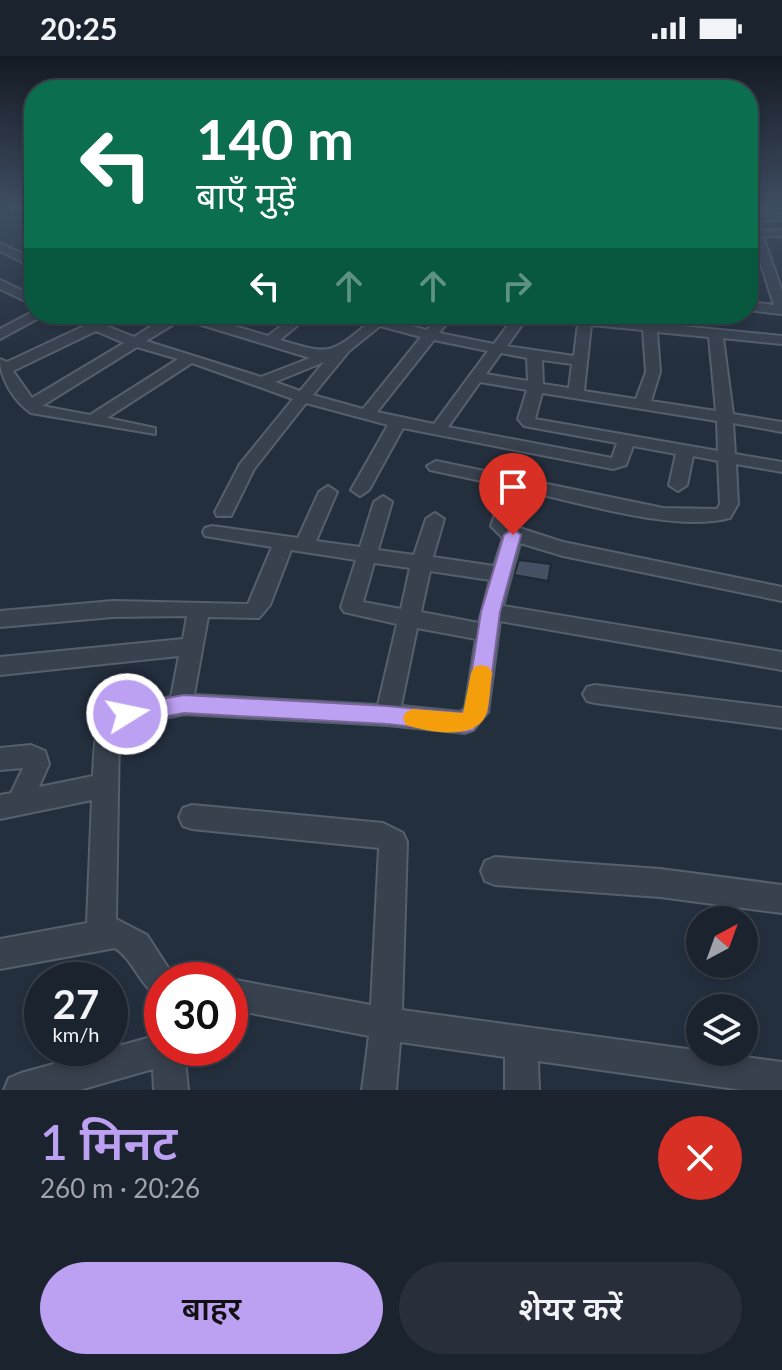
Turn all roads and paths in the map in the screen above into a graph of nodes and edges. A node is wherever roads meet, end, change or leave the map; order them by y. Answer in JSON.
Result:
{"nodes":[{"id":1,"x":7,"y":257,"type":"edge"},
{"id":2,"x":765,"y":257,"type":"edge"},
{"id":3,"x":17,"y":275,"type":"edge"},
{"id":4,"x":758,"y":307,"type":"edge"},
{"id":5,"x":782,"y":310,"type":"edge"},
{"id":6,"x":24,"y":321,"type":"edge"},
{"id":7,"x":91,"y":324,"type":"edge"},
{"id":8,"x":172,"y":324,"type":"edge"},
{"id":9,"x":218,"y":324,"type":"edge"},
{"id":10,"x":291,"y":324,"type":"edge"},
{"id":11,"x":374,"y":324,"type":"edge"},
{"id":12,"x":397,"y":324,"type":"edge"},
{"id":13,"x":439,"y":324,"type":"edge"},
{"id":14,"x":513,"y":324,"type":"edge"},
{"id":15,"x":585,"y":324,"type":"edge"},
{"id":16,"x":618,"y":324,"type":"edge"},
{"id":17,"x":96,"y":326,"type":"junction"},
{"id":18,"x":650,"y":327,"type":"junction"},
{"id":19,"x":2,"y":331,"type":"edge"},
{"id":20,"x":715,"y":333,"type":"junction"},
{"id":21,"x":429,"y":336,"type":"junction"},
{"id":22,"x":782,"y":340,"type":"edge"},
{"id":23,"x":270,"y":341,"type":"junction"},
{"id":24,"x":135,"y":342,"type":"junction"},
{"id":25,"x":343,"y":350,"type":"junction"},
{"id":26,"x":496,"y":350,"type":"junction"},
{"id":27,"x":534,"y":355,"type":"junction"},
{"id":28,"x":190,"y":358,"type":"junction"},
{"id":29,"x":326,"y":358,"type":"junction"},
{"id":30,"x":580,"y":361,"type":"junction"},
{"id":31,"x":2,"y":368,"type":"edge"},
{"id":32,"x":476,"y":377,"type":"junction"},
{"id":33,"x":263,"y":382,"type":"junction"},
{"id":34,"x":536,"y":387,"type":"junction"},
{"id":35,"x":576,"y":394,"type":"junction"},
{"id":36,"x":302,"y":398,"type":"junction"},
{"id":37,"x":642,"y":404,"type":"junction"},
{"id":38,"x":31,"y":406,"type":"junction"},
{"id":39,"x":367,"y":414,"type":"junction"},
{"id":40,"x":725,"y":417,"type":"junction"},
{"id":41,"x":92,"y":421,"type":"junction"},
{"id":42,"x":398,"y":422,"type":"junction"},
{"id":43,"x":782,"y":427,"type":"edge"},
{"id":44,"x":438,"y":430,"type":"junction"},
{"id":45,"x":149,"y":431,"type":"dead end"},
{"id":46,"x":626,"y":441,"type":"junction"},
{"id":47,"x":685,"y":452,"type":"junction"},
{"id":48,"x":728,"y":459,"type":"junction"},
{"id":49,"x":436,"y":466,"type":"dead end"},
{"id":50,"x":782,"y":467,"type":"edge"},
{"id":51,"x":514,"y":485,"type":"junction"},
{"id":52,"x":678,"y":485,"type":"dead end"},
{"id":53,"x":360,"y":490,"type":"dead end"},
{"id":54,"x":328,"y":492,"type":"dead end"},
{"id":55,"x":383,"y":502,"type":"dead end"},
{"id":56,"x":224,"y":512,"type":"dead end"},
{"id":57,"x":435,"y":519,"type":"dead end"},
{"id":58,"x":212,"y":532,"type":"dead end"},
{"id":59,"x":513,"y":535,"type":"junction"},
{"id":60,"x":294,"y":544,"type":"junction"},
{"id":61,"x":365,"y":554,"type":"junction"},
{"id":62,"x":422,"y":560,"type":"junction"},
{"id":63,"x":499,"y":574,"type":"junction"},
{"id":64,"x":782,"y":594,"type":"edge"},
{"id":65,"x":199,"y":609,"type":"junction"},
{"id":66,"x":0,"y":619,"type":"edge"},
{"id":67,"x":408,"y":620,"type":"junction"},
{"id":68,"x":489,"y":623,"type":"junction"},
{"id":69,"x":193,"y":646,"type":"junction"},
{"id":70,"x":782,"y":661,"type":"edge"},
{"id":71,"x":0,"y":666,"type":"edge"},
{"id":72,"x":595,"y":694,"type":"dead end"},
{"id":73,"x":184,"y":704,"type":"junction"},
{"id":74,"x":387,"y":715,"type":"junction"},
{"id":75,"x":782,"y":718,"type":"edge"},
{"id":76,"x":0,"y":759,"type":"edge"},
{"id":77,"x":107,"y":785,"type":"junction"},
{"id":78,"x":10,"y":805,"type":"edge"},
{"id":79,"x":192,"y":817,"type":"dead end"},
{"id":80,"x":495,"y":871,"type":"dead end"},
{"id":81,"x":782,"y":899,"type":"edge"},
{"id":82,"x":101,"y":933,"type":"junction"},
{"id":83,"x":0,"y":954,"type":"edge"},
{"id":84,"x":148,"y":962,"type":"edge"},
{"id":85,"x":248,"y":997,"type":"edge"},
{"id":86,"x":386,"y":1024,"type":"junction"},
{"id":87,"x":521,"y":1044,"type":"junction"},
{"id":88,"x":144,"y":1055,"type":"edge"},
{"id":89,"x":169,"y":1066,"type":"edge"},
{"id":90,"x":782,"y":1079,"type":"edge"},
{"id":91,"x":21,"y":1090,"type":"edge"},
{"id":92,"x":171,"y":1090,"type":"edge"},
{"id":93,"x":379,"y":1090,"type":"edge"},
{"id":94,"x":522,"y":1090,"type":"edge"}],
"edges":[{"from":1,"to":3,"type":"street"},
{"from":2,"to":5,"type":"street"},
{"from":4,"to":5,"type":"street"},
{"from":6,"to":19,"type":"street"},
{"from":7,"to":17,"type":"street"},
{"from":8,"to":24,"type":"street"},
{"from":9,"to":23,"type":"street"},
{"from":10,"to":23,"type":"street"},
{"from":11,"to":25,"type":"street"},
{"from":12,"to":21,"type":"street"},
{"from":13,"to":21,"type":"street"},
{"from":14,"to":26,"type":"street"},
{"from":15,"to":30,"type":"street"},
{"from":16,"to":18,"type":"street"},
{"from":17,"to":24,"type":"street"},
{"from":17,"to":31,"type":"street"},
{"from":18,"to":20,"type":"street"},
{"from":18,"to":37,"type":"street"},
{"from":20,"to":22,"type":"street"},
{"from":20,"to":40,"type":"street"},
{"from":21,"to":26,"type":"street"},
{"from":21,"to":39,"type":"street"},
{"from":23,"to":29,"type":"street"},
{"from":24,"to":28,"type":"street"},
{"from":24,"to":38,"type":"street"},
{"from":25,"to":29,"type":"street"},
{"from":25,"to":36,"type":"street"},
{"from":26,"to":27,"type":"street"},
{"from":26,"to":32,"type":"street"},
{"from":27,"to":30,"type":"street"},
{"from":27,"to":34,"type":"street"},
{"from":28,"to":33,"type":"street"},
{"from":28,"to":41,"type":"street"},
{"from":29,"to":33,"type":"street"},
{"from":30,"to":35,"type":"street"},
{"from":31,"to":38,"type":"street"},
{"from":32,"to":34,"type":"street"},
{"from":32,"to":44,"type":"street"},
{"from":33,"to":36,"type":"street"},
{"from":34,"to":35,"type":"street"},
{"from":34,"to":46,"type":"street"},
{"from":35,"to":37,"type":"street"},
{"from":36,"to":39,"type":"street"},
{"from":36,"to":56,"type":"street"},
{"from":37,"to":40,"type":"street"},
{"from":38,"to":41,"type":"street"},
{"from":39,"to":42,"type":"street"},
{"from":40,"to":43,"type":"street"},
{"from":40,"to":48,"type":"street"},
{"from":41,"to":45,"type":"street"},
{"from":42,"to":44,"type":"street"},
{"from":42,"to":53,"type":"street"},
{"from":44,"to":46,"type":"street"},
{"from":46,"to":47,"type":"street"},
{"from":47,"to":48,"type":"street"},
{"from":47,"to":52,"type":"street"},
{"from":48,"to":50,"type":"street"},
{"from":48,"to":51,"type":"street"},
{"from":49,"to":51,"type":"street"},
{"from":51,"to":59,"type":"street"},
{"from":54,"to":60,"type":"street"},
{"from":55,"to":61,"type":"street"},
{"from":57,"to":62,"type":"street"},
{"from":58,"to":60,"type":"street"},
{"from":59,"to":63,"type":"street"},
{"from":59,"to":64,"type":"street"},
{"from":60,"to":61,"type":"street"},
{"from":60,"to":65,"type":"street"},
{"from":61,"to":62,"type":"street"},
{"from":61,"to":67,"type":"street"},
{"from":62,"to":63,"type":"street"},
{"from":62,"to":67,"type":"street"},
{"from":63,"to":68,"type":"street"},
{"from":65,"to":66,"type":"street"},
{"from":65,"to":69,"type":"street"},
{"from":67,"to":68,"type":"street"},
{"from":67,"to":74,"type":"street"},
{"from":68,"to":70,"type":"street"},
{"from":68,"to":74,"type":"street"},
{"from":69,"to":71,"type":"street"},
{"from":69,"to":73,"type":"street"},
{"from":72,"to":75,"type":"street"},
{"from":73,"to":74,"type":"street"},
{"from":73,"to":77,"type":"street"},
{"from":76,"to":78,"type":"street"},
{"from":77,"to":78,"type":"street"},
{"from":77,"to":82,"type":"street"},
{"from":79,"to":86,"type":"street"},
{"from":80,"to":81,"type":"street"},
{"from":82,"to":83,"type":"street"},
{"from":82,"to":84,"type":"street"},
{"from":85,"to":86,"type":"street"},
{"from":86,"to":87,"type":"street"},
{"from":86,"to":93,"type":"street"},
{"from":87,"to":90,"type":"street"},
{"from":87,"to":94,"type":"street"},
{"from":88,"to":91,"type":"street"},
{"from":89,"to":92,"type":"street"}]}
